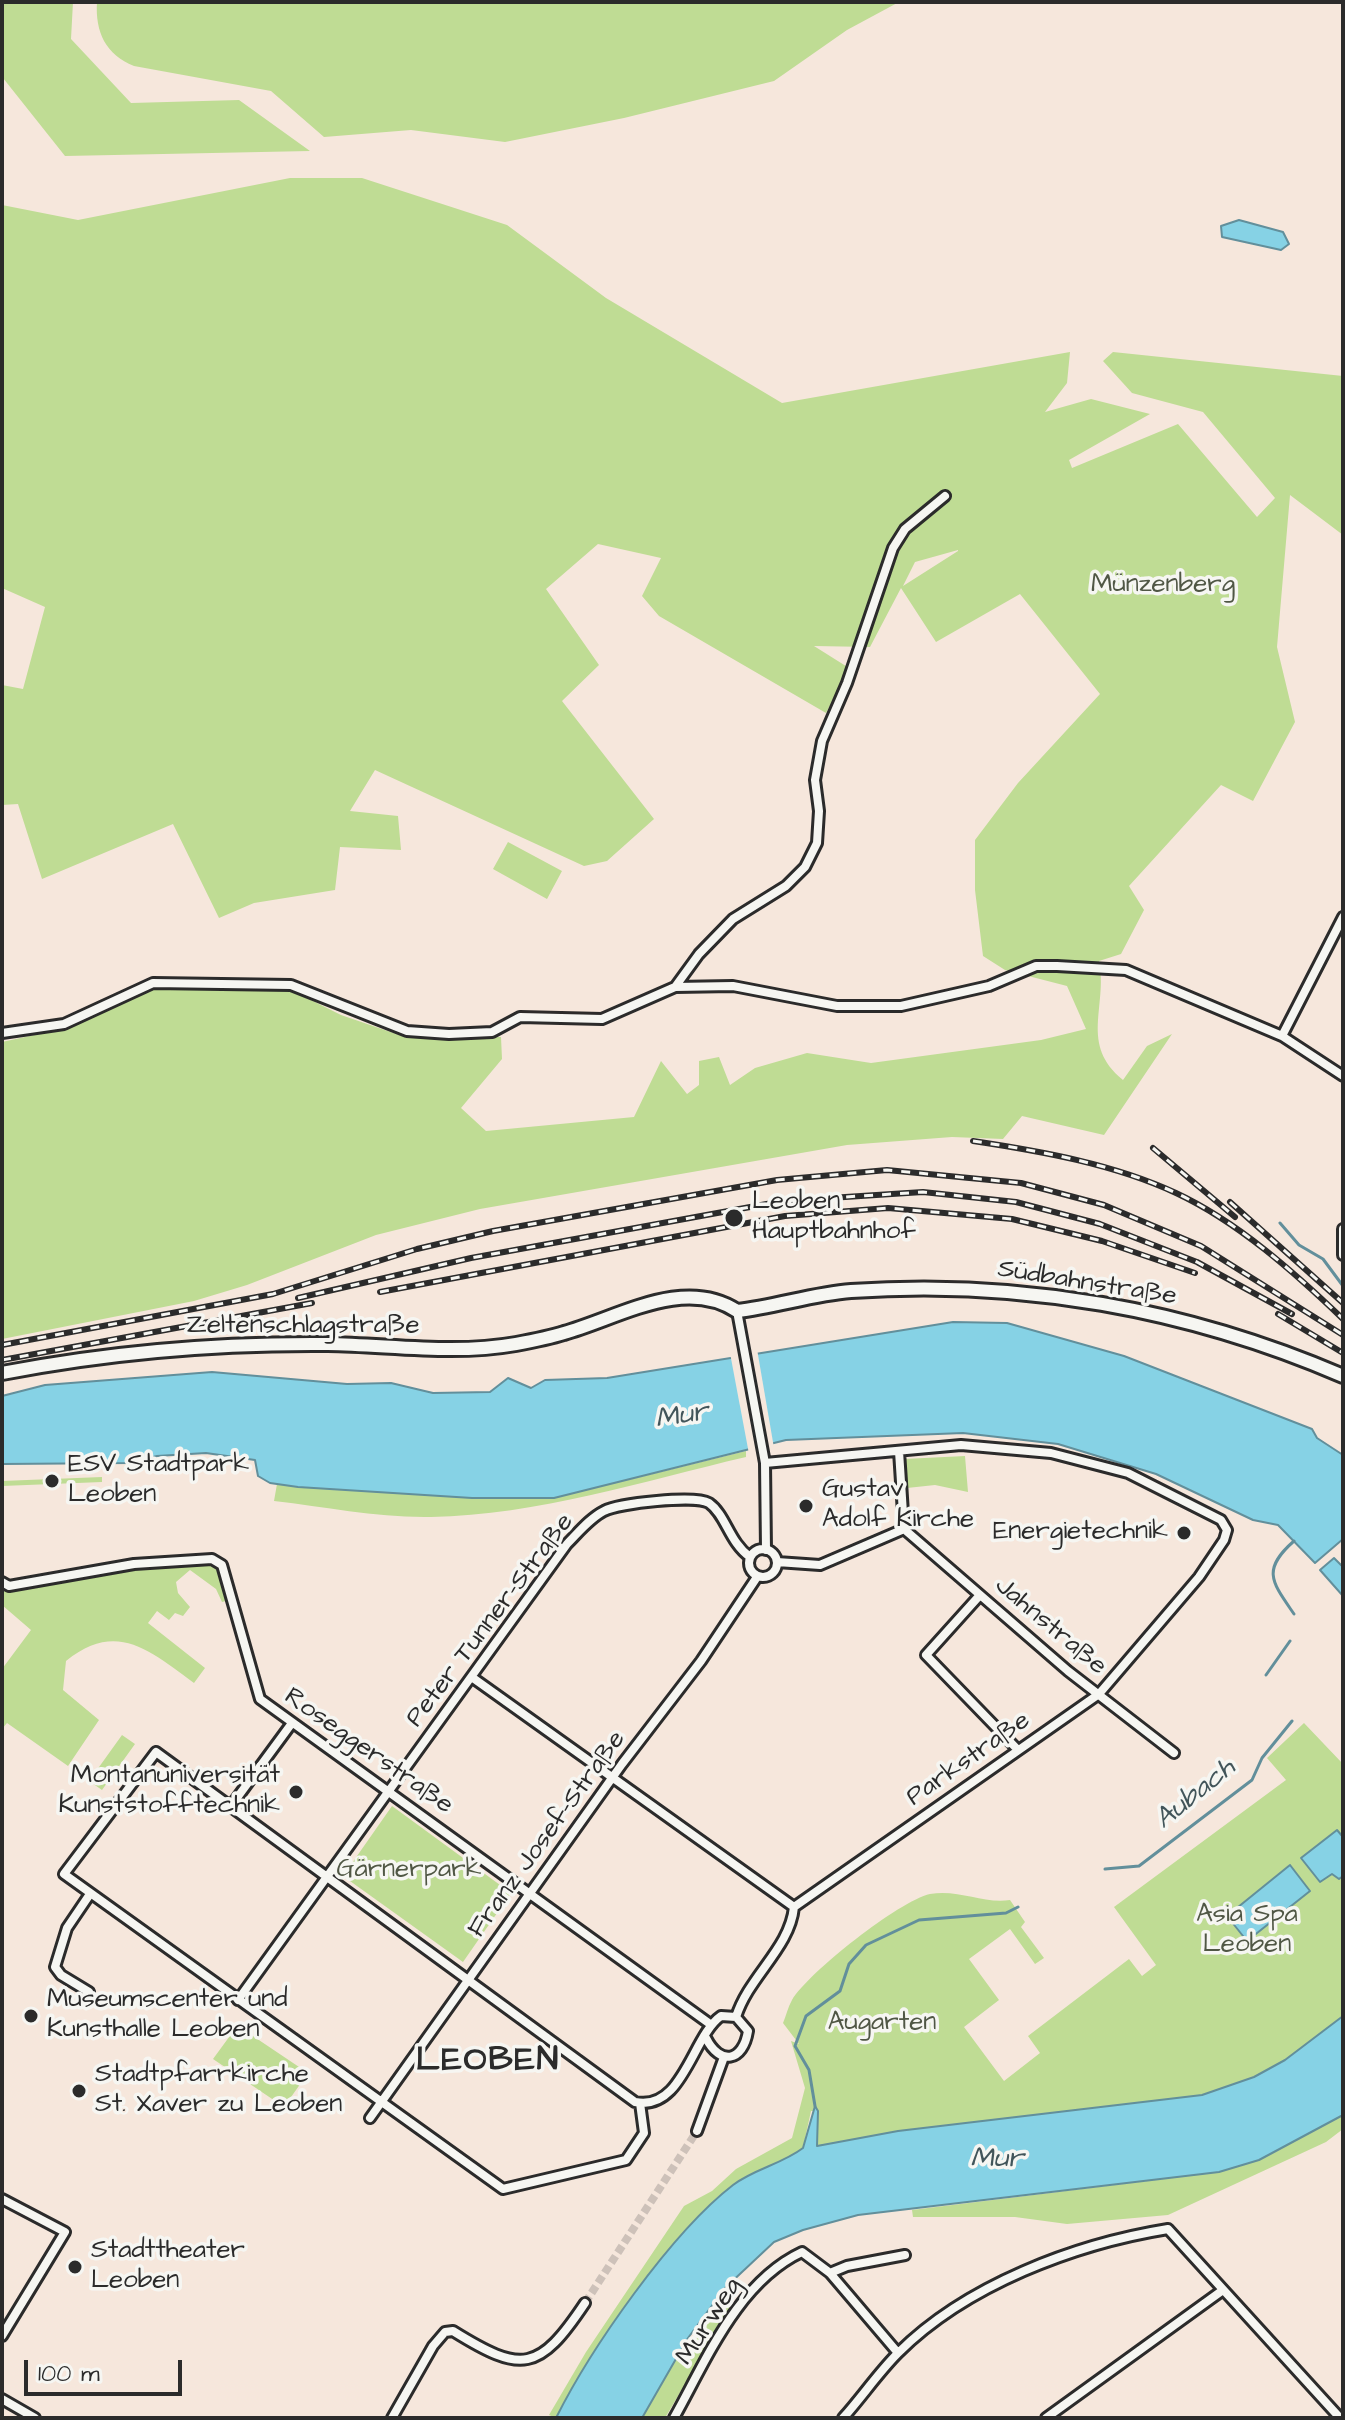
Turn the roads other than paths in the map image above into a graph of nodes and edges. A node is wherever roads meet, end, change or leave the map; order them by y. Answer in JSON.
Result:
{"nodes":[{"id":1,"x":945,"y":496,"type":"dead end"},
{"id":2,"x":1343,"y":917,"type":"edge"},
{"id":3,"x":675,"y":987,"type":"junction"},
{"id":4,"x":2,"y":1033,"type":"edge"},
{"id":5,"x":1282,"y":1036,"type":"junction"},
{"id":6,"x":1343,"y":1076,"type":"edge"},
{"id":7,"x":1343,"y":1229,"type":"edge"},
{"id":8,"x":1343,"y":1255,"type":"edge"},
{"id":9,"x":737,"y":1311,"type":"junction"},
{"id":10,"x":2,"y":1373,"type":"edge"},
{"id":11,"x":1343,"y":1376,"type":"edge"},
{"id":12,"x":899,"y":1451,"type":"junction"},
{"id":13,"x":764,"y":1458,"type":"junction"},
{"id":14,"x":904,"y":1529,"type":"junction"},
{"id":15,"x":766,"y":1550,"type":"junction"},
{"id":16,"x":750,"y":1557,"type":"junction"},
{"id":17,"x":777,"y":1562,"type":"junction"},
{"id":18,"x":757,"y":1577,"type":"junction"},
{"id":19,"x":2,"y":1582,"type":"edge"},
{"id":20,"x":980,"y":1595,"type":"junction"},
{"id":21,"x":242,"y":1604,"type":"dead end"},
{"id":22,"x":232,"y":1607,"type":"junction"},
{"id":23,"x":473,"y":1678,"type":"junction"},
{"id":24,"x":1099,"y":1694,"type":"junction"},
{"id":25,"x":292,"y":1723,"type":"junction"},
{"id":26,"x":1018,"y":1750,"type":"junction"},
{"id":27,"x":1174,"y":1753,"type":"dead end"},
{"id":28,"x":613,"y":1777,"type":"junction"},
{"id":29,"x":388,"y":1791,"type":"junction"},
{"id":30,"x":231,"y":1806,"type":"junction"},
{"id":31,"x":330,"y":1876,"type":"junction"},
{"id":32,"x":530,"y":1892,"type":"junction"},
{"id":33,"x":90,"y":1894,"type":"junction"},
{"id":34,"x":794,"y":1907,"type":"junction"},
{"id":35,"x":469,"y":1979,"type":"junction"},
{"id":36,"x":89,"y":1992,"type":"dead end"},
{"id":37,"x":238,"y":2000,"type":"junction"},
{"id":38,"x":736,"y":2017,"type":"junction"},
{"id":39,"x":710,"y":2024,"type":"junction"},
{"id":40,"x":706,"y":2038,"type":"junction"},
{"id":41,"x":724,"y":2057,"type":"junction"},
{"id":42,"x":380,"y":2102,"type":"junction"},
{"id":43,"x":640,"y":2103,"type":"junction"},
{"id":44,"x":370,"y":2118,"type":"dead end"},
{"id":45,"x":697,"y":2131,"type":"tunnel mouth"},
{"id":46,"x":2,"y":2199,"type":"edge"},
{"id":47,"x":905,"y":2255,"type":"dead end"},
{"id":48,"x":830,"y":2273,"type":"junction"},
{"id":49,"x":1223,"y":2290,"type":"junction"},
{"id":50,"x":585,"y":2303,"type":"tunnel mouth"},
{"id":51,"x":2,"y":2336,"type":"edge"},
{"id":52,"x":898,"y":2353,"type":"junction"},
{"id":53,"x":2,"y":2399,"type":"edge"},
{"id":54,"x":35,"y":2418,"type":"edge"},
{"id":55,"x":392,"y":2418,"type":"edge"},
{"id":56,"x":674,"y":2418,"type":"edge"},
{"id":57,"x":843,"y":2418,"type":"edge"},
{"id":58,"x":1046,"y":2418,"type":"edge"},
{"id":59,"x":1340,"y":2418,"type":"edge"}],
"edges":[{"from":1,"to":3,"type":"street"},
{"from":2,"to":5,"type":"street"},
{"from":3,"to":4,"type":"street"},
{"from":3,"to":5,"type":"street"},
{"from":5,"to":6,"type":"street"},
{"from":7,"to":8,"type":"street"},
{"from":9,"to":10,"type":"main road","name":"Zeltenschlagstraße"},
{"from":9,"to":11,"type":"main road","name":"Südbahnstraße"},
{"from":9,"to":13,"type":"street"},
{"from":12,"to":13,"type":"street"},
{"from":12,"to":14,"type":"street"},
{"from":12,"to":24,"type":"street","name":"Parkstraße"},
{"from":13,"to":15,"type":"street"},
{"from":14,"to":17,"type":"street"},
{"from":14,"to":20,"type":"street","name":"Jahnstraße"},
{"from":15,"to":16,"type":"street"},
{"from":15,"to":17,"type":"street"},
{"from":16,"to":18,"type":"street"},
{"from":16,"to":23,"type":"street","name":"Peter Tunner-Straße"},
{"from":17,"to":18,"type":"street"},
{"from":18,"to":28,"type":"street","name":"Franz Josef-Straße"},
{"from":19,"to":22,"type":"street","name":"Roseggerstraße"},
{"from":20,"to":24,"type":"street","name":"Jahnstraße"},
{"from":20,"to":26,"type":"street"},
{"from":21,"to":22,"type":"street"},
{"from":22,"to":25,"type":"street","name":"Roseggerstraße"},
{"from":23,"to":28,"type":"street"},
{"from":23,"to":29,"type":"street","name":"Peter Tunner-Straße"},
{"from":24,"to":26,"type":"street","name":"Parkstraße"},
{"from":24,"to":27,"type":"street","name":"Jahnstraße"},
{"from":25,"to":29,"type":"street","name":"Roseggerstraße"},
{"from":25,"to":30,"type":"street"},
{"from":26,"to":34,"type":"street","name":"Parkstraße"},
{"from":28,"to":32,"type":"street","name":"Franz Josef-Straße"},
{"from":28,"to":34,"type":"street"},
{"from":29,"to":31,"type":"street","name":"Peter Tunner-Straße"},
{"from":29,"to":32,"type":"street","name":"Roseggerstraße"},
{"from":30,"to":31,"type":"street"},
{"from":30,"to":33,"type":"street"},
{"from":31,"to":35,"type":"street"},
{"from":31,"to":37,"type":"street","name":"Peter Tunner-Straße"},
{"from":32,"to":35,"type":"street","name":"Franz Josef-Straße"},
{"from":32,"to":39,"type":"street","name":"Roseggerstraße"},
{"from":33,"to":36,"type":"street"},
{"from":33,"to":37,"type":"street"},
{"from":34,"to":38,"type":"street"},
{"from":35,"to":42,"type":"street","name":"Franz Josef-Straße"},
{"from":35,"to":43,"type":"street"},
{"from":37,"to":42,"type":"street"},
{"from":38,"to":39,"type":"street"},
{"from":38,"to":41,"type":"street"},
{"from":39,"to":40,"type":"street"},
{"from":40,"to":41,"type":"street"},
{"from":40,"to":43,"type":"street"},
{"from":41,"to":45,"type":"street"},
{"from":42,"to":43,"type":"street"},
{"from":42,"to":44,"type":"street","name":"Franz Josef-Straße"},
{"from":46,"to":51,"type":"street"},
{"from":47,"to":48,"type":"street"},
{"from":48,"to":52,"type":"street","name":"Murweg"},
{"from":48,"to":56,"type":"street","name":"Murweg"},
{"from":49,"to":52,"type":"street"},
{"from":49,"to":58,"type":"street"},
{"from":49,"to":59,"type":"street"},
{"from":50,"to":55,"type":"street"},
{"from":52,"to":57,"type":"street"},
{"from":53,"to":54,"type":"street"}]}
